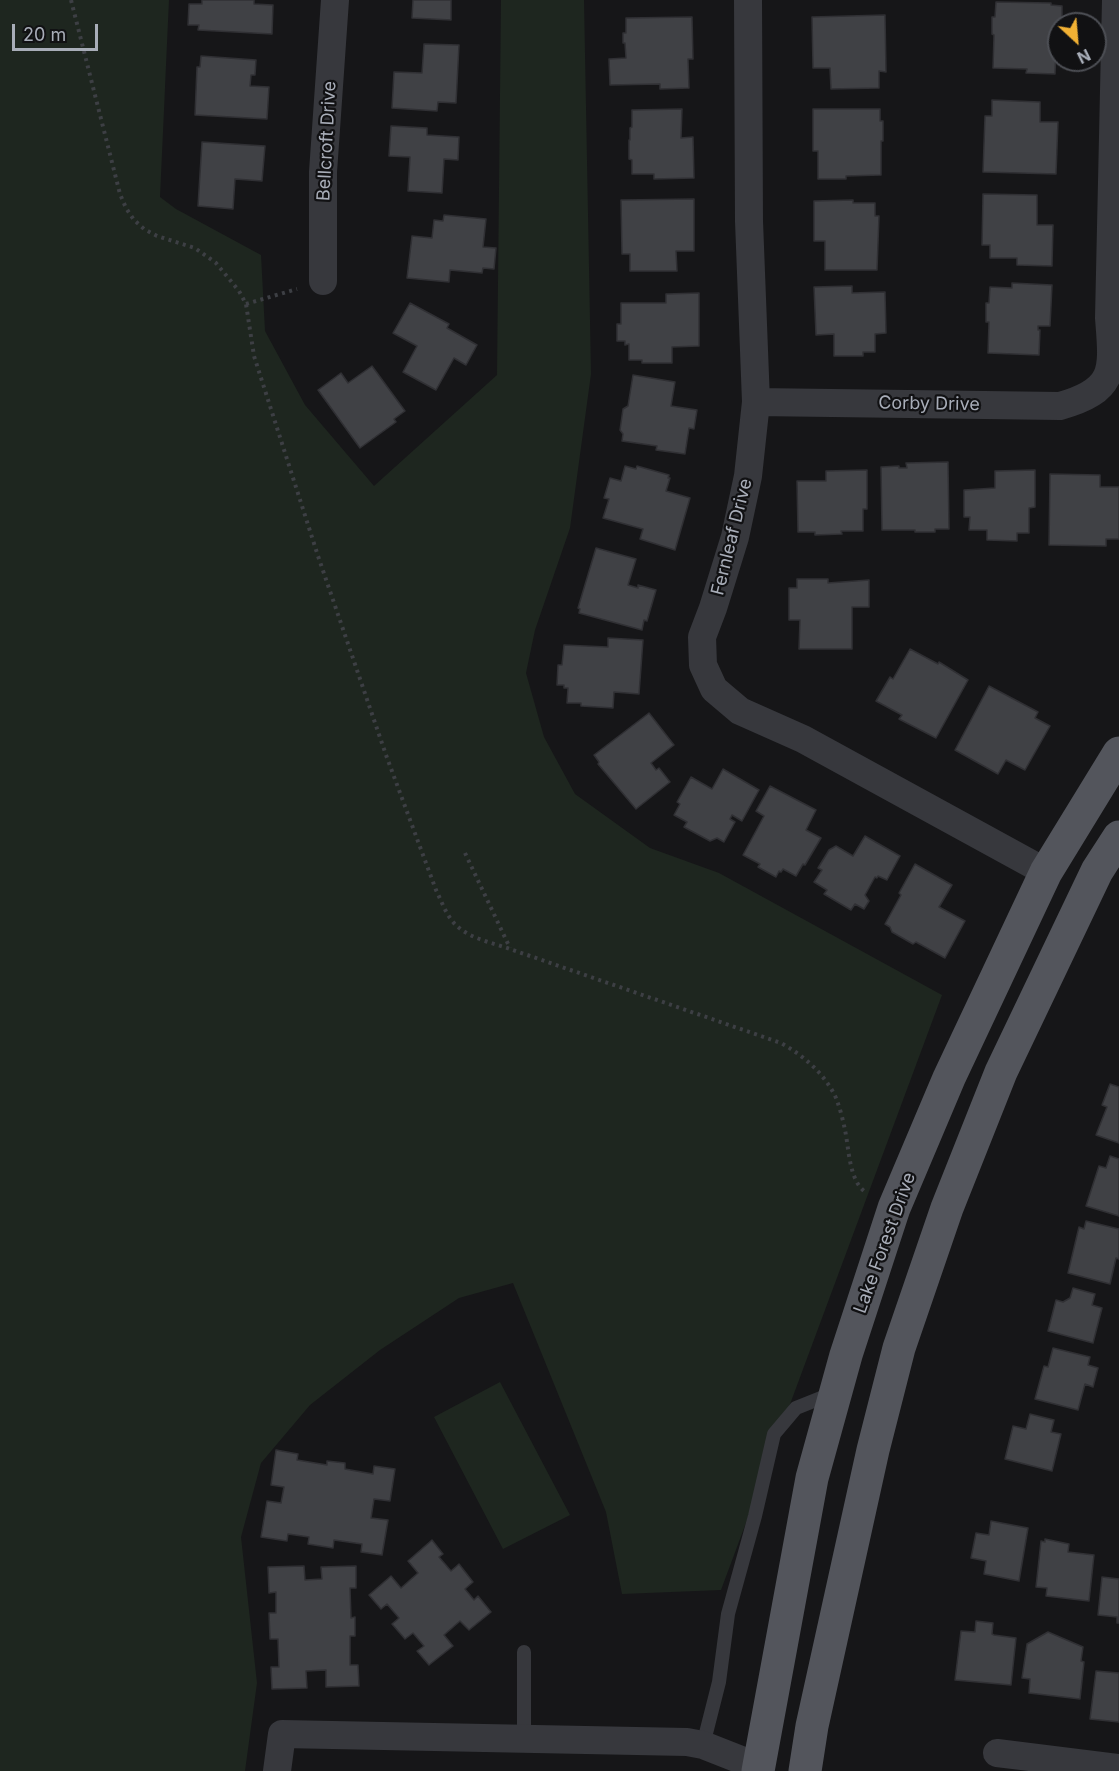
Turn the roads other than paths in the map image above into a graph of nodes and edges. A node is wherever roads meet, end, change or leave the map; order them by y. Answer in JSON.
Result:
{"nodes":[{"id":1,"x":335,"y":0,"type":"edge"},
{"id":2,"x":748,"y":0,"type":"edge"},
{"id":3,"x":1116,"y":0,"type":"edge"},
{"id":4,"x":323,"y":281,"type":"road end"},
{"id":5,"x":756,"y":402,"type":"junction"},
{"id":6,"x":1119,"y":753,"type":"edge"},
{"id":7,"x":1119,"y":837,"type":"edge"},
{"id":8,"x":1046,"y":872,"type":"junction"},
{"id":9,"x":836,"y":1392,"type":"junction"},
{"id":10,"x":524,"y":1652,"type":"dead end"},
{"id":11,"x":524,"y":1739,"type":"junction"},
{"id":12,"x":703,"y":1745,"type":"junction"},
{"id":13,"x":997,"y":1754,"type":"dead end"},
{"id":14,"x":1119,"y":1768,"type":"edge"},
{"id":15,"x":758,"y":1769,"type":"edge"},
{"id":16,"x":277,"y":1771,"type":"edge"},
{"id":17,"x":805,"y":1771,"type":"edge"}],
"edges":[{"from":1,"to":4,"type":"street","name":"Bellcroft Drive"},
{"from":2,"to":5,"type":"street","name":"Fernleaf Drive"},
{"from":3,"to":5,"type":"street","name":"Corby Drive"},
{"from":5,"to":8,"type":"street","name":"Fernleaf Drive"},
{"from":6,"to":8,"type":"main road","name":"Lake Forest Drive"},
{"from":7,"to":17,"type":"main road"},
{"from":8,"to":9,"type":"main road","name":"Lake Forest Drive"},
{"from":9,"to":12,"type":"lane"},
{"from":9,"to":15,"type":"main road","name":"Lake Forest Drive"},
{"from":10,"to":11,"type":"lane"},
{"from":11,"to":12,"type":"street"},
{"from":11,"to":16,"type":"street"},
{"from":12,"to":15,"type":"street"},
{"from":13,"to":14,"type":"street"}]}
